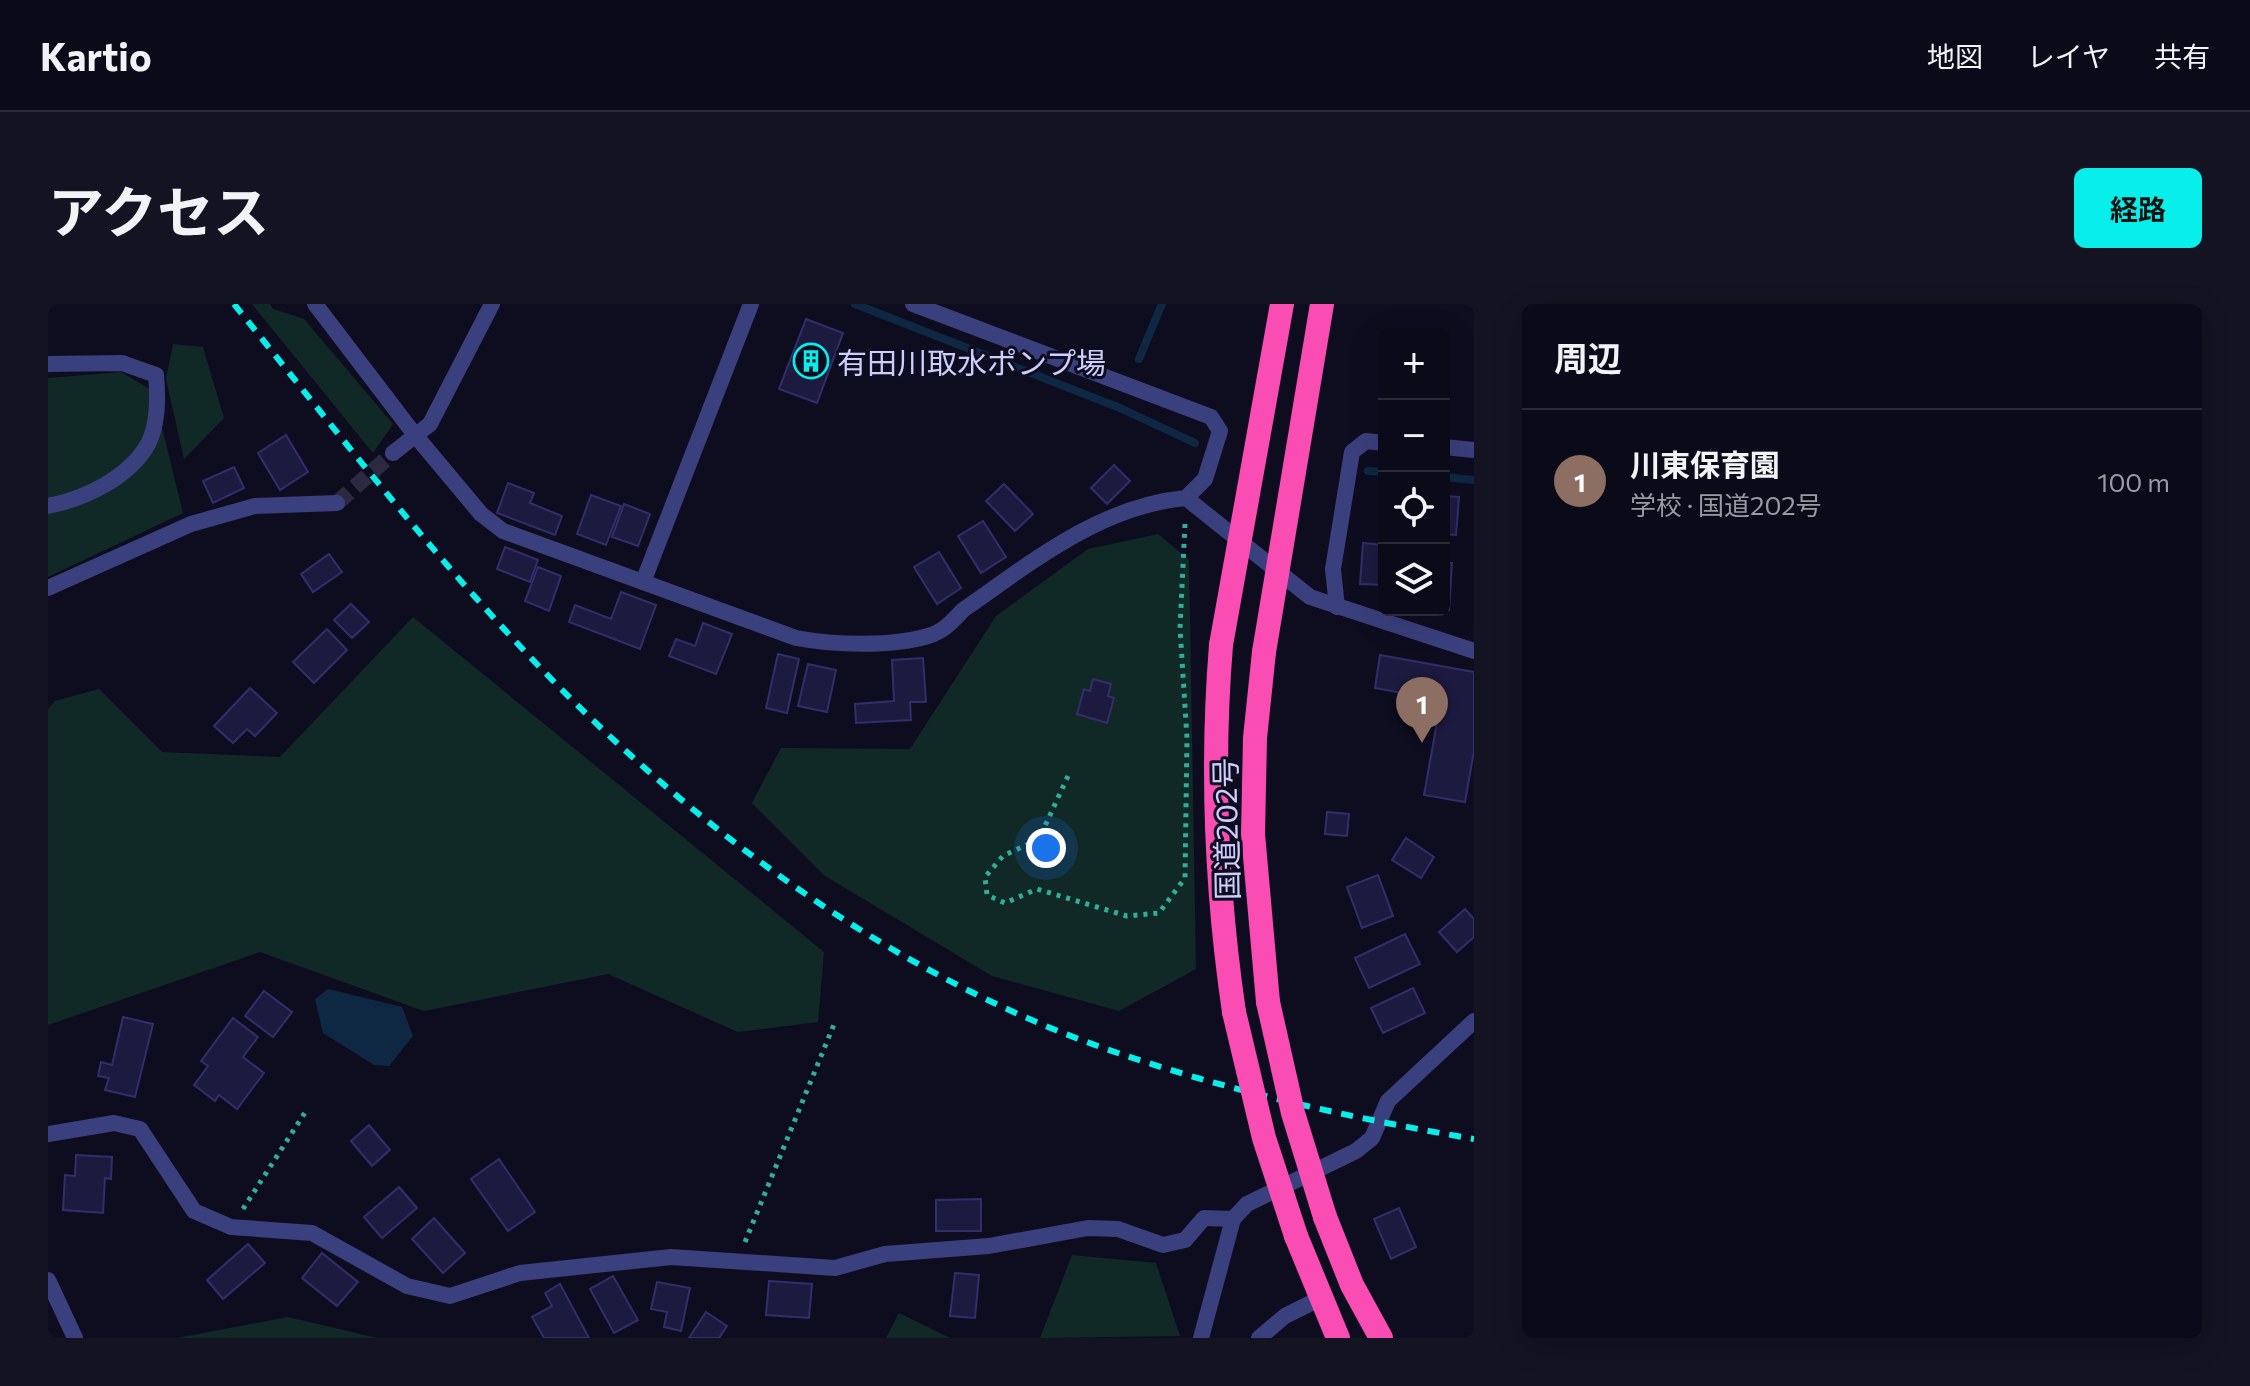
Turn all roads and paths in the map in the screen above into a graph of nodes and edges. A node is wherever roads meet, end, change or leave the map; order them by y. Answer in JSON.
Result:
{"nodes":[{"id":1,"x":315,"y":304,"type":"edge"},
{"id":2,"x":492,"y":304,"type":"edge"},
{"id":3,"x":751,"y":304,"type":"edge"},
{"id":4,"x":913,"y":304,"type":"edge"},
{"id":5,"x":1282,"y":304,"type":"edge"},
{"id":6,"x":1322,"y":304,"type":"edge"},
{"id":7,"x":48,"y":364,"type":"edge"},
{"id":8,"x":415,"y":435,"type":"junction"},
{"id":9,"x":1378,"y":442,"type":"edge"},
{"id":10,"x":1450,"y":448,"type":"edge"},
{"id":11,"x":1474,"y":450,"type":"edge"},
{"id":12,"x":393,"y":453,"type":"tunnel mouth"},
{"id":13,"x":1186,"y":498,"type":"junction"},
{"id":14,"x":337,"y":503,"type":"tunnel mouth"},
{"id":15,"x":48,"y":506,"type":"edge"},
{"id":16,"x":643,"y":582,"type":"junction"},
{"id":17,"x":48,"y":588,"type":"edge"},
{"id":18,"x":1337,"y":607,"type":"junction"},
{"id":19,"x":1474,"y":651,"type":"edge"},
{"id":20,"x":1214,"y":732,"type":"junction"},
{"id":21,"x":1187,"y":738,"type":"junction"},
{"id":22,"x":1068,"y":776,"type":"dead end"},
{"id":23,"x":1474,"y":1021,"type":"edge"},
{"id":24,"x":835,"y":1022,"type":"dead end"},
{"id":25,"x":306,"y":1111,"type":"dead end"},
{"id":26,"x":48,"y":1134,"type":"edge"},
{"id":27,"x":1233,"y":1219,"type":"junction"},
{"id":28,"x":231,"y":1227,"type":"junction"},
{"id":29,"x":737,"y":1262,"type":"junction"},
{"id":30,"x":48,"y":1280,"type":"edge"},
{"id":31,"x":1319,"y":1299,"type":"junction"},
{"id":32,"x":75,"y":1338,"type":"edge"},
{"id":33,"x":1201,"y":1338,"type":"edge"},
{"id":34,"x":1259,"y":1338,"type":"edge"},
{"id":35,"x":1338,"y":1338,"type":"edge"},
{"id":36,"x":1381,"y":1338,"type":"edge"}],
"edges":[{"from":1,"to":8,"type":"street"},
{"from":2,"to":8,"type":"street"},
{"from":3,"to":16,"type":"street"},
{"from":4,"to":13,"type":"street"},
{"from":5,"to":20,"type":"highway","name":"国道202号","bridge":true},
{"from":6,"to":36,"type":"highway","name":"国道202号","bridge":true},
{"from":7,"to":15,"type":"street"},
{"from":8,"to":12,"type":"street"},
{"from":8,"to":16,"type":"street"},
{"from":9,"to":18,"type":"street"},
{"from":10,"to":11,"type":"street"},
{"from":13,"to":16,"type":"street"},
{"from":13,"to":18,"type":"street"},
{"from":13,"to":21,"type":"path"},
{"from":14,"to":17,"type":"street"},
{"from":18,"to":19,"type":"street"},
{"from":20,"to":21,"type":"path"},
{"from":20,"to":31,"type":"highway","name":"国道202号","bridge":true},
{"from":21,"to":22,"type":"path"},
{"from":23,"to":27,"type":"street"},
{"from":24,"to":29,"type":"path"},
{"from":25,"to":28,"type":"path"},
{"from":26,"to":28,"type":"street"},
{"from":27,"to":29,"type":"street"},
{"from":27,"to":33,"type":"street"},
{"from":28,"to":29,"type":"street"},
{"from":30,"to":32,"type":"street"},
{"from":31,"to":34,"type":"street"},
{"from":31,"to":35,"type":"highway","name":"国道202号"}]}
